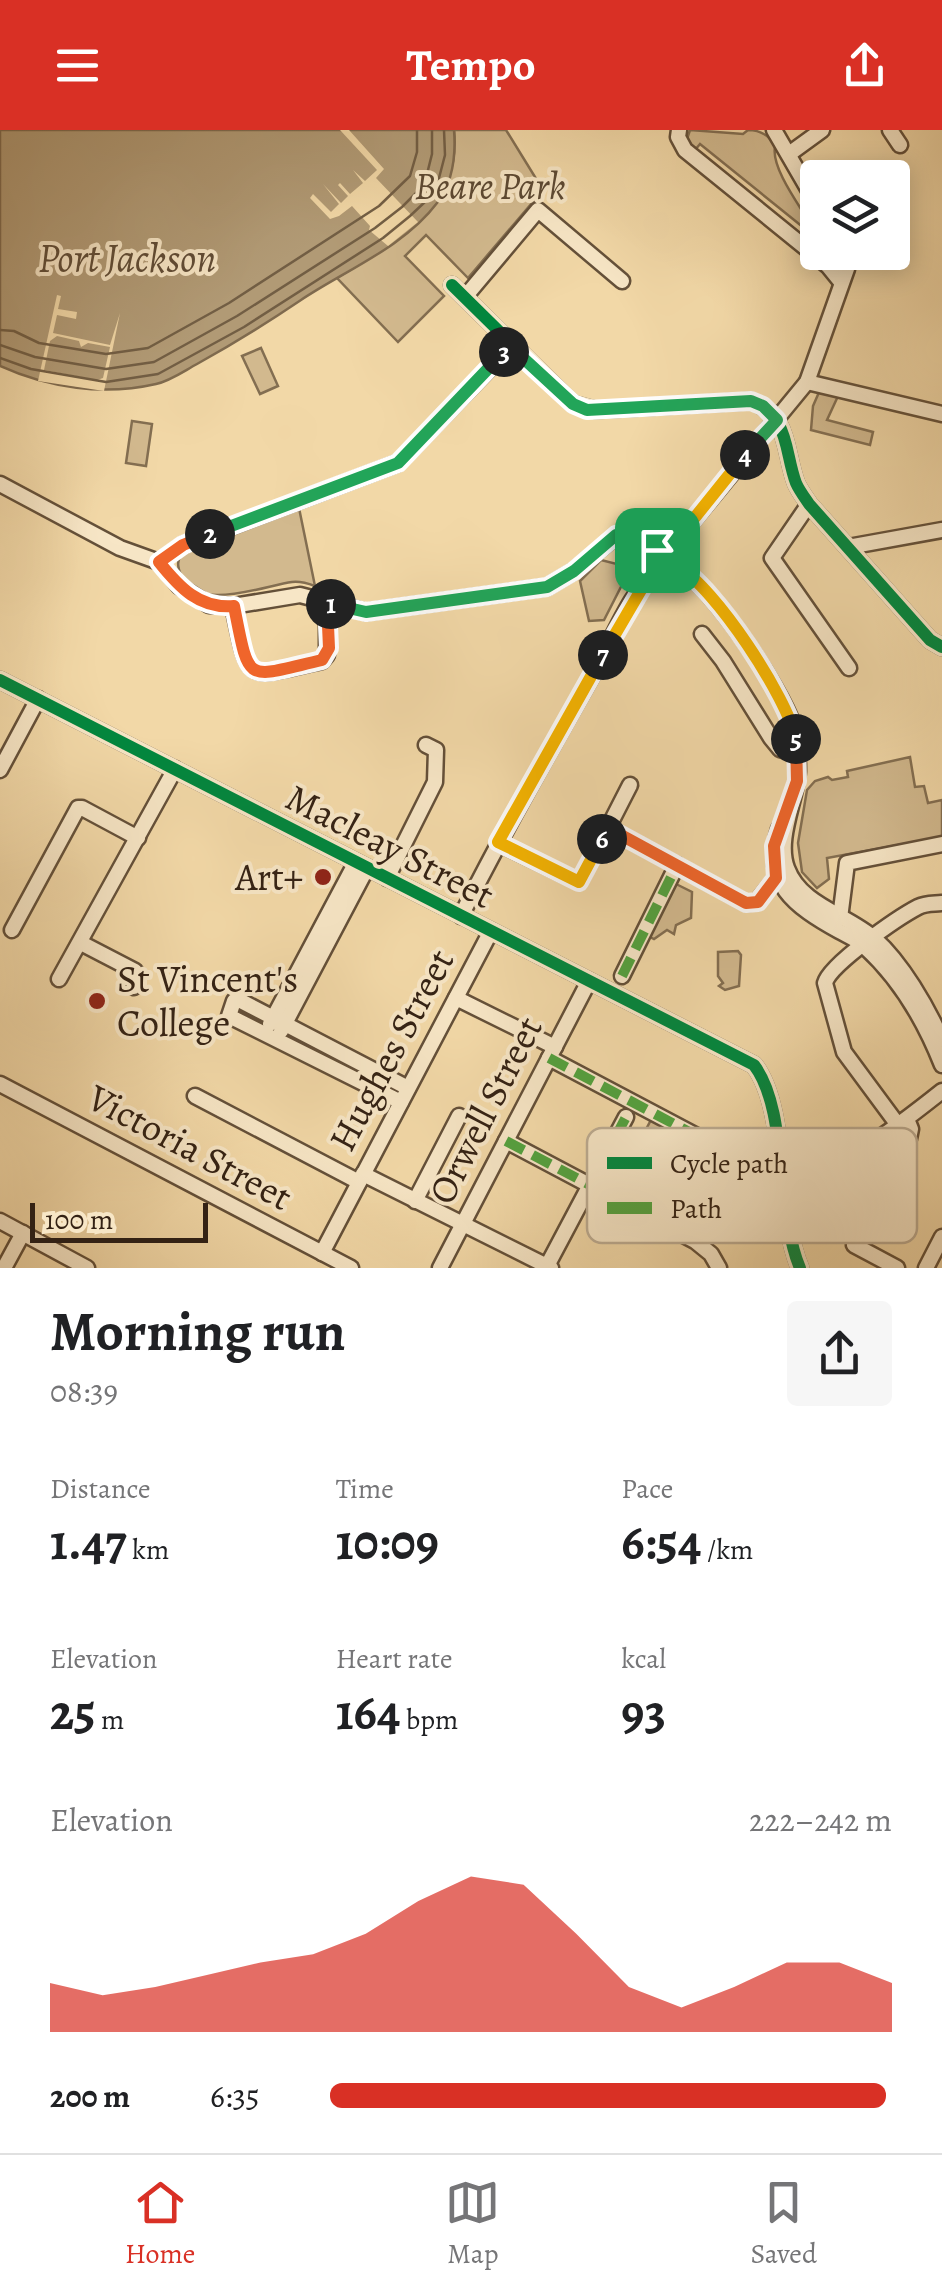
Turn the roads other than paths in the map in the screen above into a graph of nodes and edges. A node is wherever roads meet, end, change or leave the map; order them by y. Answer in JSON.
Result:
{"nodes":[{"id":1,"x":679,"y":130,"type":"edge"},
{"id":2,"x":774,"y":130,"type":"edge"},
{"id":3,"x":822,"y":130,"type":"edge"},
{"id":4,"x":890,"y":130,"type":"edge"},
{"id":5,"x":900,"y":146,"type":"dead end"},
{"id":6,"x":789,"y":154,"type":"junction"},
{"id":7,"x":800,"y":174,"type":"edge"},
{"id":8,"x":800,"y":233,"type":"edge"},
{"id":9,"x":838,"y":270,"type":"edge"},
{"id":10,"x":622,"y":282,"type":"dead end"},
{"id":11,"x":452,"y":285,"type":"dead end"},
{"id":12,"x":465,"y":298,"type":"junction"},
{"id":13,"x":510,"y":346,"type":"junction"},
{"id":14,"x":807,"y":382,"type":"junction"},
{"id":15,"x":942,"y":414,"type":"edge"},
{"id":16,"x":777,"y":420,"type":"junction"},
{"id":17,"x":0,"y":484,"type":"edge"},
{"id":18,"x":809,"y":504,"type":"junction"},
{"id":19,"x":942,"y":530,"type":"edge"},
{"id":20,"x":848,"y":546,"type":"junction"},
{"id":21,"x":664,"y":548,"type":"junction"},
{"id":22,"x":159,"y":562,"type":"junction"},
{"id":23,"x":677,"y":566,"type":"junction"},
{"id":24,"x":658,"y":568,"type":"junction"},
{"id":25,"x":327,"y":603,"type":"junction"},
{"id":26,"x":234,"y":606,"type":"junction"},
{"id":27,"x":702,"y":634,"type":"dead end"},
{"id":28,"x":942,"y":649,"type":"edge"},
{"id":29,"x":941,"y":663,"type":"edge"},
{"id":30,"x":850,"y":668,"type":"dead end"},
{"id":31,"x":0,"y":680,"type":"edge"},
{"id":32,"x":34,"y":697,"type":"junction"},
{"id":33,"x":426,"y":744,"type":"dead end"},
{"id":34,"x":0,"y":751,"type":"edge"},
{"id":35,"x":798,"y":754,"type":"junction"},
{"id":36,"x":175,"y":769,"type":"junction"},
{"id":37,"x":0,"y":770,"type":"edge"},
{"id":38,"x":630,"y":785,"type":"dead end"},
{"id":39,"x":608,"y":828,"type":"junction"},
{"id":40,"x":138,"y":838,"type":"junction"},
{"id":41,"x":498,"y":842,"type":"junction"},
{"id":42,"x":942,"y":844,"type":"edge"},
{"id":43,"x":361,"y":865,"type":"junction"},
{"id":44,"x":677,"y":865,"type":"junction"},
{"id":45,"x":782,"y":874,"type":"junction"},
{"id":46,"x":387,"y":878,"type":"junction"},
{"id":47,"x":942,"y":904,"type":"edge"},
{"id":48,"x":461,"y":916,"type":"junction"},
{"id":49,"x":840,"y":918,"type":"junction"},
{"id":50,"x":12,"y":930,"type":"dead end"},
{"id":51,"x":491,"y":931,"type":"junction"},
{"id":52,"x":868,"y":941,"type":"junction"},
{"id":53,"x":82,"y":943,"type":"junction"},
{"id":54,"x":64,"y":974,"type":"dead end"},
{"id":55,"x":622,"y":976,"type":"dead end"},
{"id":56,"x":589,"y":981,"type":"junction"},
{"id":57,"x":134,"y":987,"type":"dead end"},
{"id":58,"x":456,"y":998,"type":"junction"},
{"id":59,"x":279,"y":1021,"type":"junction"},
{"id":60,"x":940,"y":1031,"type":"edge"},
{"id":61,"x":271,"y":1037,"type":"junction"},
{"id":62,"x":552,"y":1052,"type":"junction"},
{"id":63,"x":942,"y":1065,"type":"edge"},
{"id":64,"x":0,"y":1084,"type":"edge"},
{"id":65,"x":408,"y":1088,"type":"junction"},
{"id":66,"x":942,"y":1091,"type":"edge"},
{"id":67,"x":194,"y":1096,"type":"dead end"},
{"id":68,"x":400,"y":1102,"type":"junction"},
{"id":69,"x":459,"y":1116,"type":"dead end"},
{"id":70,"x":626,"y":1117,"type":"dead end"},
{"id":71,"x":902,"y":1122,"type":"junction"},
{"id":72,"x":620,"y":1128,"type":"edge"},
{"id":73,"x":686,"y":1128,"type":"edge"},
{"id":74,"x":774,"y":1128,"type":"edge"},
{"id":75,"x":894,"y":1128,"type":"edge"},
{"id":76,"x":909,"y":1128,"type":"edge"},
{"id":77,"x":506,"y":1141,"type":"junction"},
{"id":78,"x":361,"y":1178,"type":"junction"},
{"id":79,"x":587,"y":1183,"type":"edge"},
{"id":80,"x":587,"y":1191,"type":"edge"},
{"id":81,"x":416,"y":1201,"type":"junction"},
{"id":82,"x":0,"y":1221,"type":"edge"},
{"id":83,"x":462,"y":1225,"type":"junction"},
{"id":84,"x":23,"y":1233,"type":"junction"},
{"id":85,"x":942,"y":1237,"type":"edge"},
{"id":86,"x":697,"y":1243,"type":"edge"},
{"id":87,"x":795,"y":1243,"type":"edge"},
{"id":88,"x":855,"y":1243,"type":"edge"},
{"id":89,"x":322,"y":1253,"type":"junction"},
{"id":90,"x":549,"y":1267,"type":"edge"},
{"id":91,"x":4,"y":1268,"type":"edge"},
{"id":92,"x":87,"y":1268,"type":"edge"},
{"id":93,"x":351,"y":1268,"type":"edge"},
{"id":94,"x":440,"y":1268,"type":"edge"},
{"id":95,"x":720,"y":1268,"type":"edge"},
{"id":96,"x":800,"y":1268,"type":"edge"},
{"id":97,"x":897,"y":1268,"type":"edge"},
{"id":98,"x":926,"y":1268,"type":"edge"}],
"edges":[{"from":1,"to":8,"type":"street"},
{"from":2,"to":6,"type":"street"},
{"from":3,"to":6,"type":"street"},
{"from":4,"to":5,"type":"street"},
{"from":6,"to":7,"type":"street"},
{"from":9,"to":14,"type":"street"},
{"from":10,"to":12,"type":"street"},
{"from":11,"to":12,"type":"street"},
{"from":12,"to":13,"type":"street"},
{"from":13,"to":16,"type":"street"},
{"from":13,"to":22,"type":"street"},
{"from":14,"to":15,"type":"street"},
{"from":14,"to":16,"type":"street"},
{"from":16,"to":18,"type":"street"},
{"from":16,"to":21,"type":"street"},
{"from":17,"to":22,"type":"street"},
{"from":18,"to":20,"type":"street"},
{"from":18,"to":30,"type":"street"},
{"from":19,"to":20,"type":"street"},
{"from":20,"to":28,"type":"street"},
{"from":21,"to":23,"type":"street"},
{"from":21,"to":24,"type":"street"},
{"from":21,"to":25,"type":"street"},
{"from":22,"to":26,"type":"street"},
{"from":23,"to":24,"type":"street"},
{"from":23,"to":35,"type":"street"},
{"from":24,"to":41,"type":"street"},
{"from":25,"to":26,"type":"street"},
{"from":25,"to":26,"type":"street"},
{"from":27,"to":35,"type":"street"},
{"from":28,"to":29,"type":"street"},
{"from":31,"to":32,"type":"street","name":"Macleay Street"},
{"from":32,"to":34,"type":"street"},
{"from":32,"to":36,"type":"street","name":"Macleay Street"},
{"from":32,"to":37,"type":"street"},
{"from":33,"to":46,"type":"street"},
{"from":35,"to":45,"type":"street"},
{"from":36,"to":40,"type":"street"},
{"from":36,"to":43,"type":"street","name":"Macleay Street"},
{"from":38,"to":39,"type":"street"},
{"from":39,"to":41,"type":"street"},
{"from":39,"to":44,"type":"street"},
{"from":40,"to":50,"type":"street"},
{"from":40,"to":53,"type":"street"},
{"from":41,"to":48,"type":"street"},
{"from":42,"to":49,"type":"street"},
{"from":43,"to":46,"type":"street","name":"Macleay Street"},
{"from":43,"to":59,"type":"street"},
{"from":44,"to":45,"type":"street"},
{"from":44,"to":55,"type":"street"},
{"from":45,"to":49,"type":"street"},
{"from":45,"to":52,"type":"street"},
{"from":46,"to":48,"type":"street","name":"Macleay Street"},
{"from":47,"to":52,"type":"street"},
{"from":48,"to":51,"type":"street","name":"Macleay Street"},
{"from":49,"to":52,"type":"street"},
{"from":51,"to":56,"type":"street","name":"Macleay Street"},
{"from":51,"to":58,"type":"street","name":"Hughes Street"},
{"from":52,"to":60,"type":"street"},
{"from":52,"to":63,"type":"street"},
{"from":52,"to":71,"type":"street"},
{"from":53,"to":54,"type":"street"},
{"from":53,"to":57,"type":"street"},
{"from":56,"to":62,"type":"street","name":"Orwell Street"},
{"from":56,"to":74,"type":"street","name":"Macleay Street"},
{"from":58,"to":62,"type":"street"},
{"from":58,"to":65,"type":"street","name":"Hughes Street"},
{"from":59,"to":61,"type":"street"},
{"from":59,"to":61,"type":"street"},
{"from":59,"to":65,"type":"street"},
{"from":61,"to":68,"type":"street"},
{"from":62,"to":73,"type":"street"},
{"from":62,"to":77,"type":"street","name":"Orwell Street"},
{"from":64,"to":89,"type":"street","name":"Victoria Street"},
{"from":65,"to":68,"type":"street","name":"Hughes Street"},
{"from":66,"to":71,"type":"street"},
{"from":67,"to":78,"type":"street"},
{"from":68,"to":78,"type":"street","name":"Hughes Street"},
{"from":69,"to":81,"type":"street"},
{"from":70,"to":72,"type":"street"},
{"from":71,"to":75,"type":"street"},
{"from":71,"to":76,"type":"street"},
{"from":77,"to":79,"type":"street"},
{"from":77,"to":83,"type":"street","name":"Orwell Street"},
{"from":78,"to":81,"type":"street"},
{"from":78,"to":89,"type":"street","name":"Hughes Street"},
{"from":80,"to":90,"type":"street"},
{"from":81,"to":83,"type":"street"},
{"from":82,"to":84,"type":"street"},
{"from":83,"to":90,"type":"street"},
{"from":83,"to":94,"type":"street","name":"Orwell Street"},
{"from":84,"to":91,"type":"street"},
{"from":84,"to":92,"type":"street"},
{"from":85,"to":98,"type":"street"},
{"from":86,"to":95,"type":"street"},
{"from":87,"to":96,"type":"street"},
{"from":88,"to":97,"type":"street"},
{"from":89,"to":93,"type":"street","name":"Victoria Street"}]}
